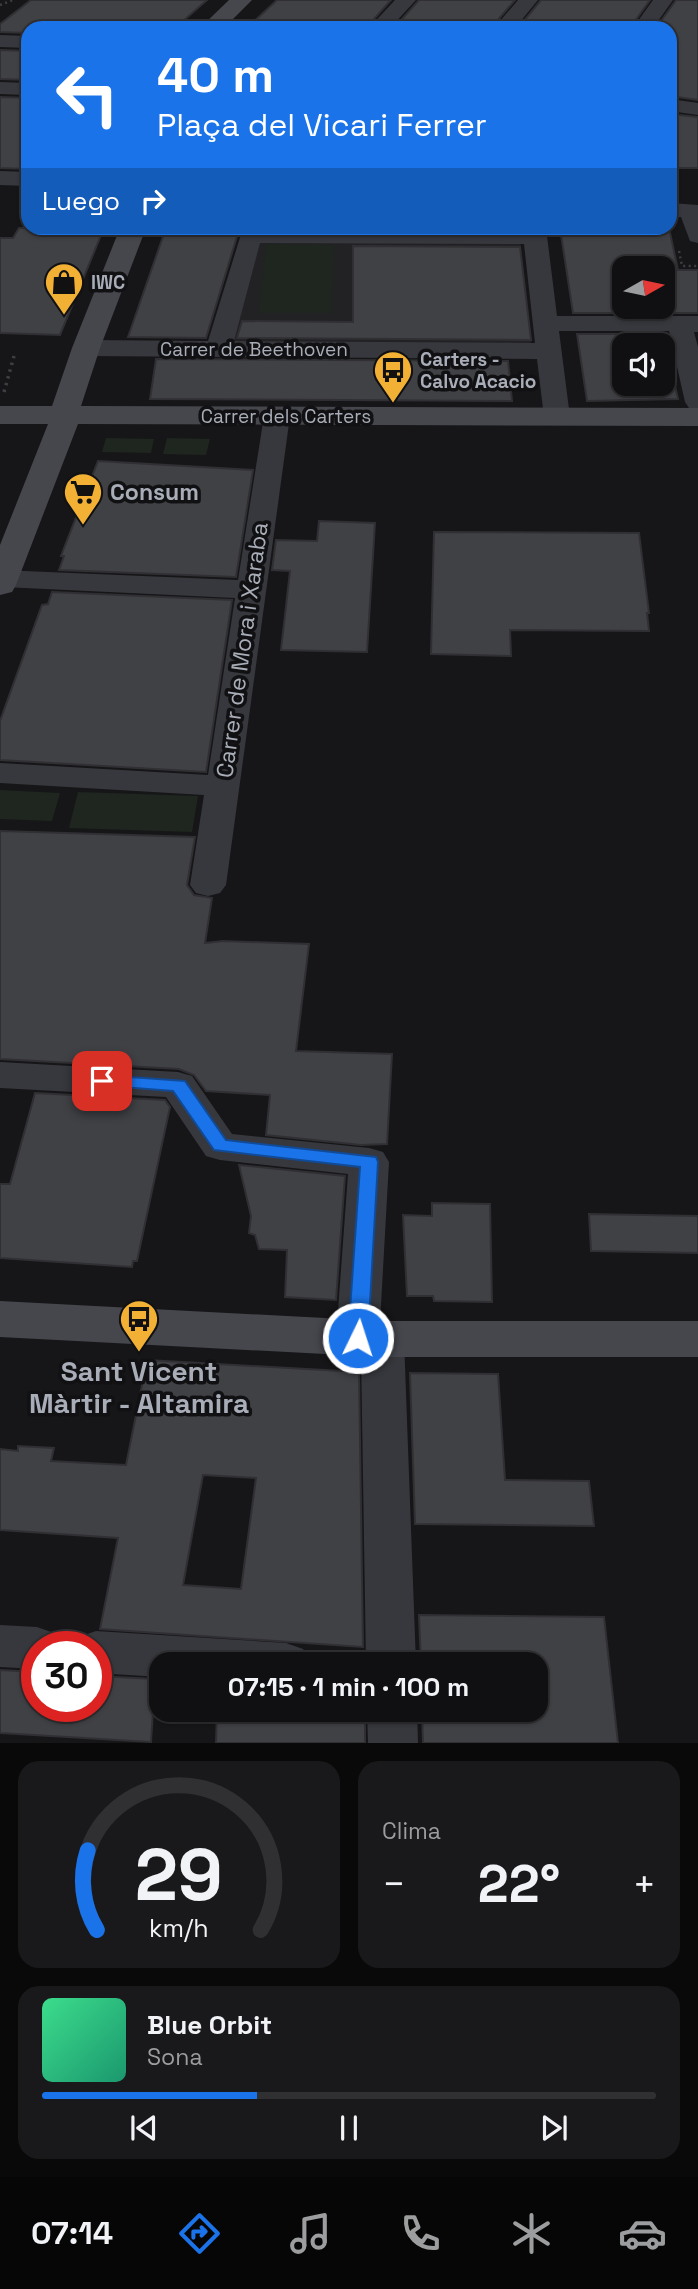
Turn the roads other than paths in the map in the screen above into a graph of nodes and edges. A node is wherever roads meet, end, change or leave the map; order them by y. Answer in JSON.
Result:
{"nodes":[{"id":1,"x":242,"y":0,"type":"edge"},
{"id":2,"x":406,"y":0,"type":"edge"},
{"id":3,"x":528,"y":0,"type":"edge"},
{"id":4,"x":663,"y":0,"type":"edge"},
{"id":5,"x":219,"y":21,"type":"edge"},
{"id":6,"x":386,"y":21,"type":"edge"},
{"id":7,"x":511,"y":21,"type":"edge"},
{"id":8,"x":648,"y":21,"type":"edge"},
{"id":9,"x":0,"y":41,"type":"edge"},
{"id":10,"x":21,"y":42,"type":"edge"},
{"id":11,"x":0,"y":88,"type":"edge"},
{"id":12,"x":21,"y":89,"type":"edge"},
{"id":13,"x":677,"y":107,"type":"edge"},
{"id":14,"x":698,"y":109,"type":"edge"},
{"id":15,"x":0,"y":178,"type":"edge"},
{"id":16,"x":21,"y":179,"type":"edge"},
{"id":17,"x":677,"y":210,"type":"edge"},
{"id":18,"x":130,"y":235,"type":"edge"},
{"id":19,"x":321,"y":235,"type":"edge"},
{"id":20,"x":535,"y":235,"type":"edge"},
{"id":21,"x":698,"y":236,"type":"edge"},
{"id":22,"x":545,"y":323,"type":"junction"},
{"id":23,"x":689,"y":324,"type":"edge"},
{"id":24,"x":86,"y":348,"type":"junction"},
{"id":25,"x":219,"y":349,"type":"junction"},
{"id":26,"x":548,"y":351,"type":"junction"},
{"id":27,"x":698,"y":402,"type":"edge"},
{"id":28,"x":1,"y":407,"type":"edge"},
{"id":29,"x":64,"y":415,"type":"junction"},
{"id":30,"x":277,"y":416,"type":"junction"},
{"id":31,"x":557,"y":417,"type":"junction"},
{"id":32,"x":698,"y":417,"type":"edge"},
{"id":33,"x":1,"y":582,"type":"edge"},
{"id":34,"x":251,"y":590,"type":"junction"},
{"id":35,"x":0,"y":773,"type":"edge"},
{"id":36,"x":222,"y":786,"type":"junction"},
{"id":37,"x":208,"y":885,"type":"dead end"},
{"id":38,"x":0,"y":1074,"type":"edge"},
{"id":39,"x":0,"y":1318,"type":"edge"},
{"id":40,"x":370,"y":1339,"type":"junction"},
{"id":41,"x":698,"y":1339,"type":"edge"},
{"id":42,"x":0,"y":1646,"type":"edge"},
{"id":43,"x":21,"y":1647,"type":"edge"},
{"id":44,"x":390,"y":1652,"type":"edge"},
{"id":45,"x":112,"y":1653,"type":"edge"},
{"id":46,"x":149,"y":1655,"type":"edge"},
{"id":47,"x":392,"y":1722,"type":"edge"},
{"id":48,"x":393,"y":1743,"type":"edge"}],
"edges":[{"from":1,"to":5,"type":"street"},
{"from":2,"to":6,"type":"street"},
{"from":3,"to":7,"type":"street"},
{"from":4,"to":8,"type":"street"},
{"from":9,"to":10,"type":"street"},
{"from":11,"to":12,"type":"street"},
{"from":13,"to":14,"type":"street"},
{"from":15,"to":16,"type":"street"},
{"from":17,"to":21,"type":"street"},
{"from":18,"to":24,"type":"street"},
{"from":19,"to":25,"type":"street"},
{"from":20,"to":22,"type":"street"},
{"from":22,"to":23,"type":"street"},
{"from":22,"to":26,"type":"street"},
{"from":23,"to":27,"type":"street"},
{"from":24,"to":25,"type":"street","name":"Carrer de Beethoven"},
{"from":24,"to":29,"type":"street"},
{"from":25,"to":26,"type":"street","name":"Carrer de Beethoven"},
{"from":26,"to":31,"type":"street"},
{"from":28,"to":29,"type":"street","name":"Carrer dels Carters"},
{"from":29,"to":30,"type":"street","name":"Carrer dels Carters"},
{"from":29,"to":33,"type":"street"},
{"from":30,"to":31,"type":"street","name":"Carrer dels Carters"},
{"from":30,"to":34,"type":"street","name":"Carrer de Mora i Xaraba"},
{"from":31,"to":32,"type":"street","name":"Carrer dels Carters"},
{"from":33,"to":34,"type":"street"},
{"from":34,"to":36,"type":"street","name":"Carrer de Mora i Xaraba"},
{"from":35,"to":36,"type":"street"},
{"from":36,"to":37,"type":"street","name":"Carrer de Mora i Xaraba"},
{"from":38,"to":40,"type":"street"},
{"from":39,"to":40,"type":"street"},
{"from":40,"to":41,"type":"street"},
{"from":40,"to":44,"type":"street"},
{"from":42,"to":43,"type":"street"},
{"from":45,"to":46,"type":"street"},
{"from":47,"to":48,"type":"street"}]}
